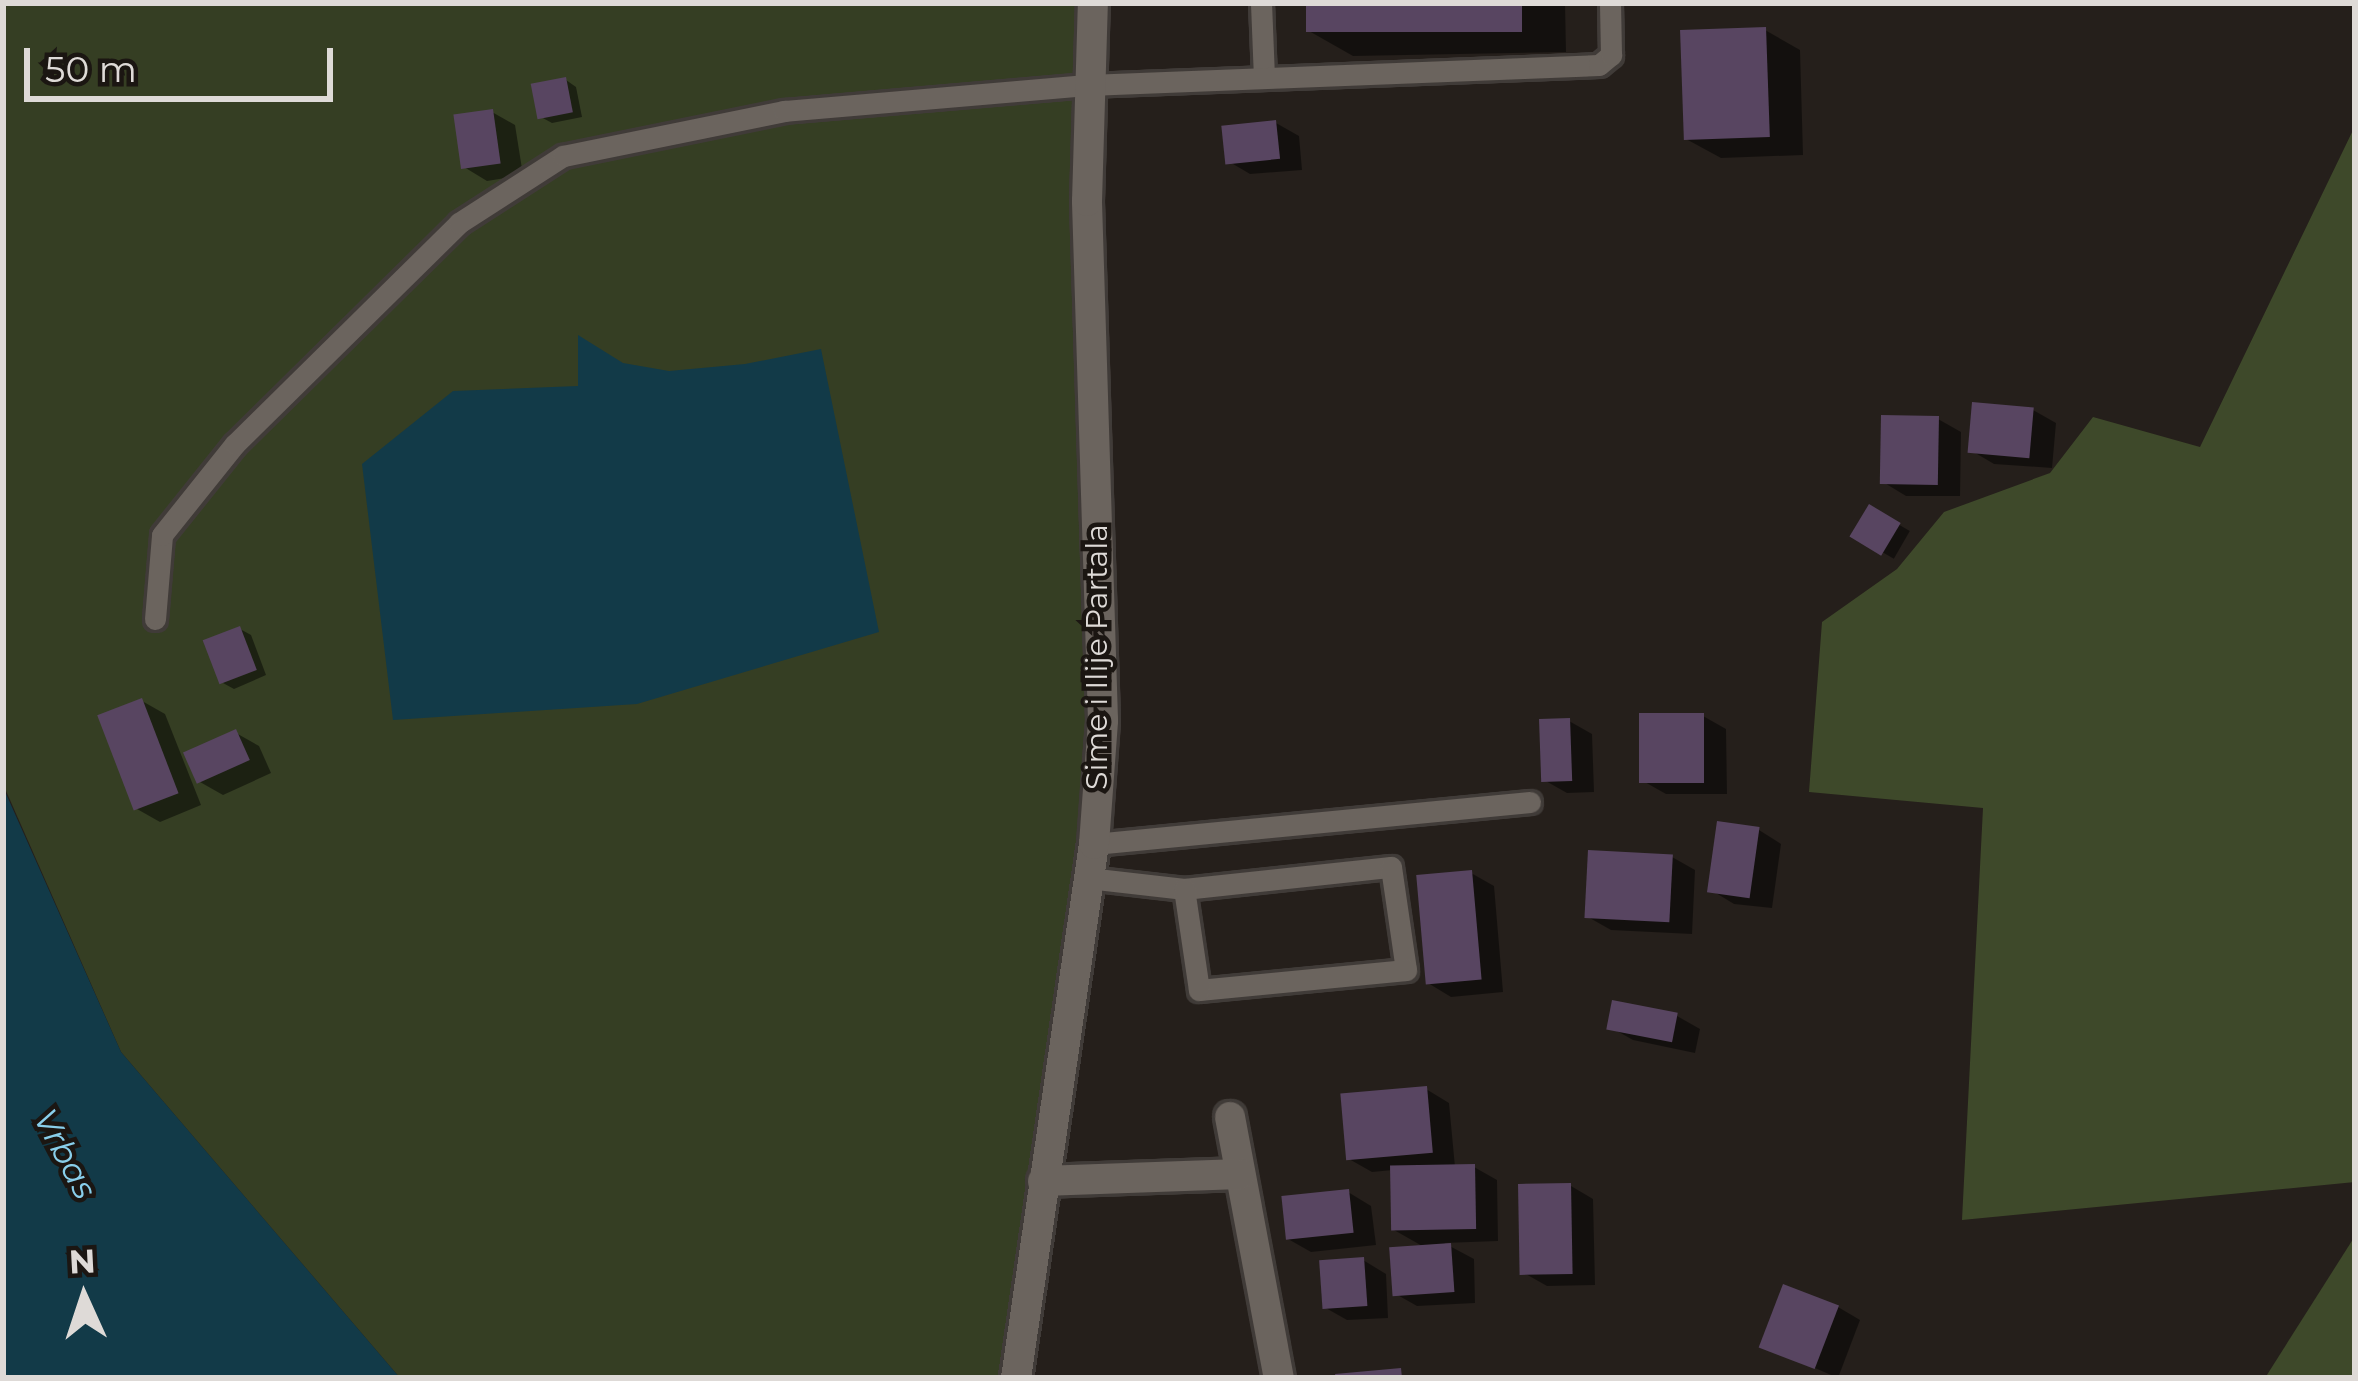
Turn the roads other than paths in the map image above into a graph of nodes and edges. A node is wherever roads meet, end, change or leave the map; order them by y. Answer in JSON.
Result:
{"nodes":[{"id":1,"x":1094,"y":3,"type":"edge"},
{"id":2,"x":1262,"y":3,"type":"edge"},
{"id":3,"x":1610,"y":3,"type":"edge"},
{"id":4,"x":1264,"y":77,"type":"junction"},
{"id":5,"x":1088,"y":85,"type":"junction"},
{"id":6,"x":154,"y":619,"type":"dead end"},
{"id":7,"x":1530,"y":802,"type":"dead end"},
{"id":8,"x":1094,"y":844,"type":"junction"},
{"id":9,"x":1088,"y":878,"type":"junction"},
{"id":10,"x":1184,"y":889,"type":"junction"},
{"id":11,"x":1230,"y":1117,"type":"dead end"},
{"id":12,"x":1240,"y":1174,"type":"junction"},
{"id":13,"x":1043,"y":1181,"type":"junction"},
{"id":14,"x":1016,"y":1378,"type":"edge"},
{"id":15,"x":1279,"y":1378,"type":"edge"}],
"edges":[{"from":1,"to":5,"type":"street","name":"Sime i Ilije Partala"},
{"from":2,"to":4,"type":"lane"},
{"from":3,"to":4,"type":"lane"},
{"from":4,"to":5,"type":"lane"},
{"from":5,"to":6,"type":"lane"},
{"from":5,"to":8,"type":"street","name":"Sime i Ilije Partala"},
{"from":7,"to":8,"type":"lane"},
{"from":8,"to":9,"type":"street","name":"Sime i Ilije Partala"},
{"from":9,"to":10,"type":"lane"},
{"from":9,"to":13,"type":"street","name":"Sime i Ilije Partala"},
{"from":10,"to":10,"type":"lane"},
{"from":11,"to":12,"type":"street"},
{"from":12,"to":13,"type":"street"},
{"from":12,"to":15,"type":"street"},
{"from":13,"to":14,"type":"street","name":"Sime i Ilije Partala"}]}
